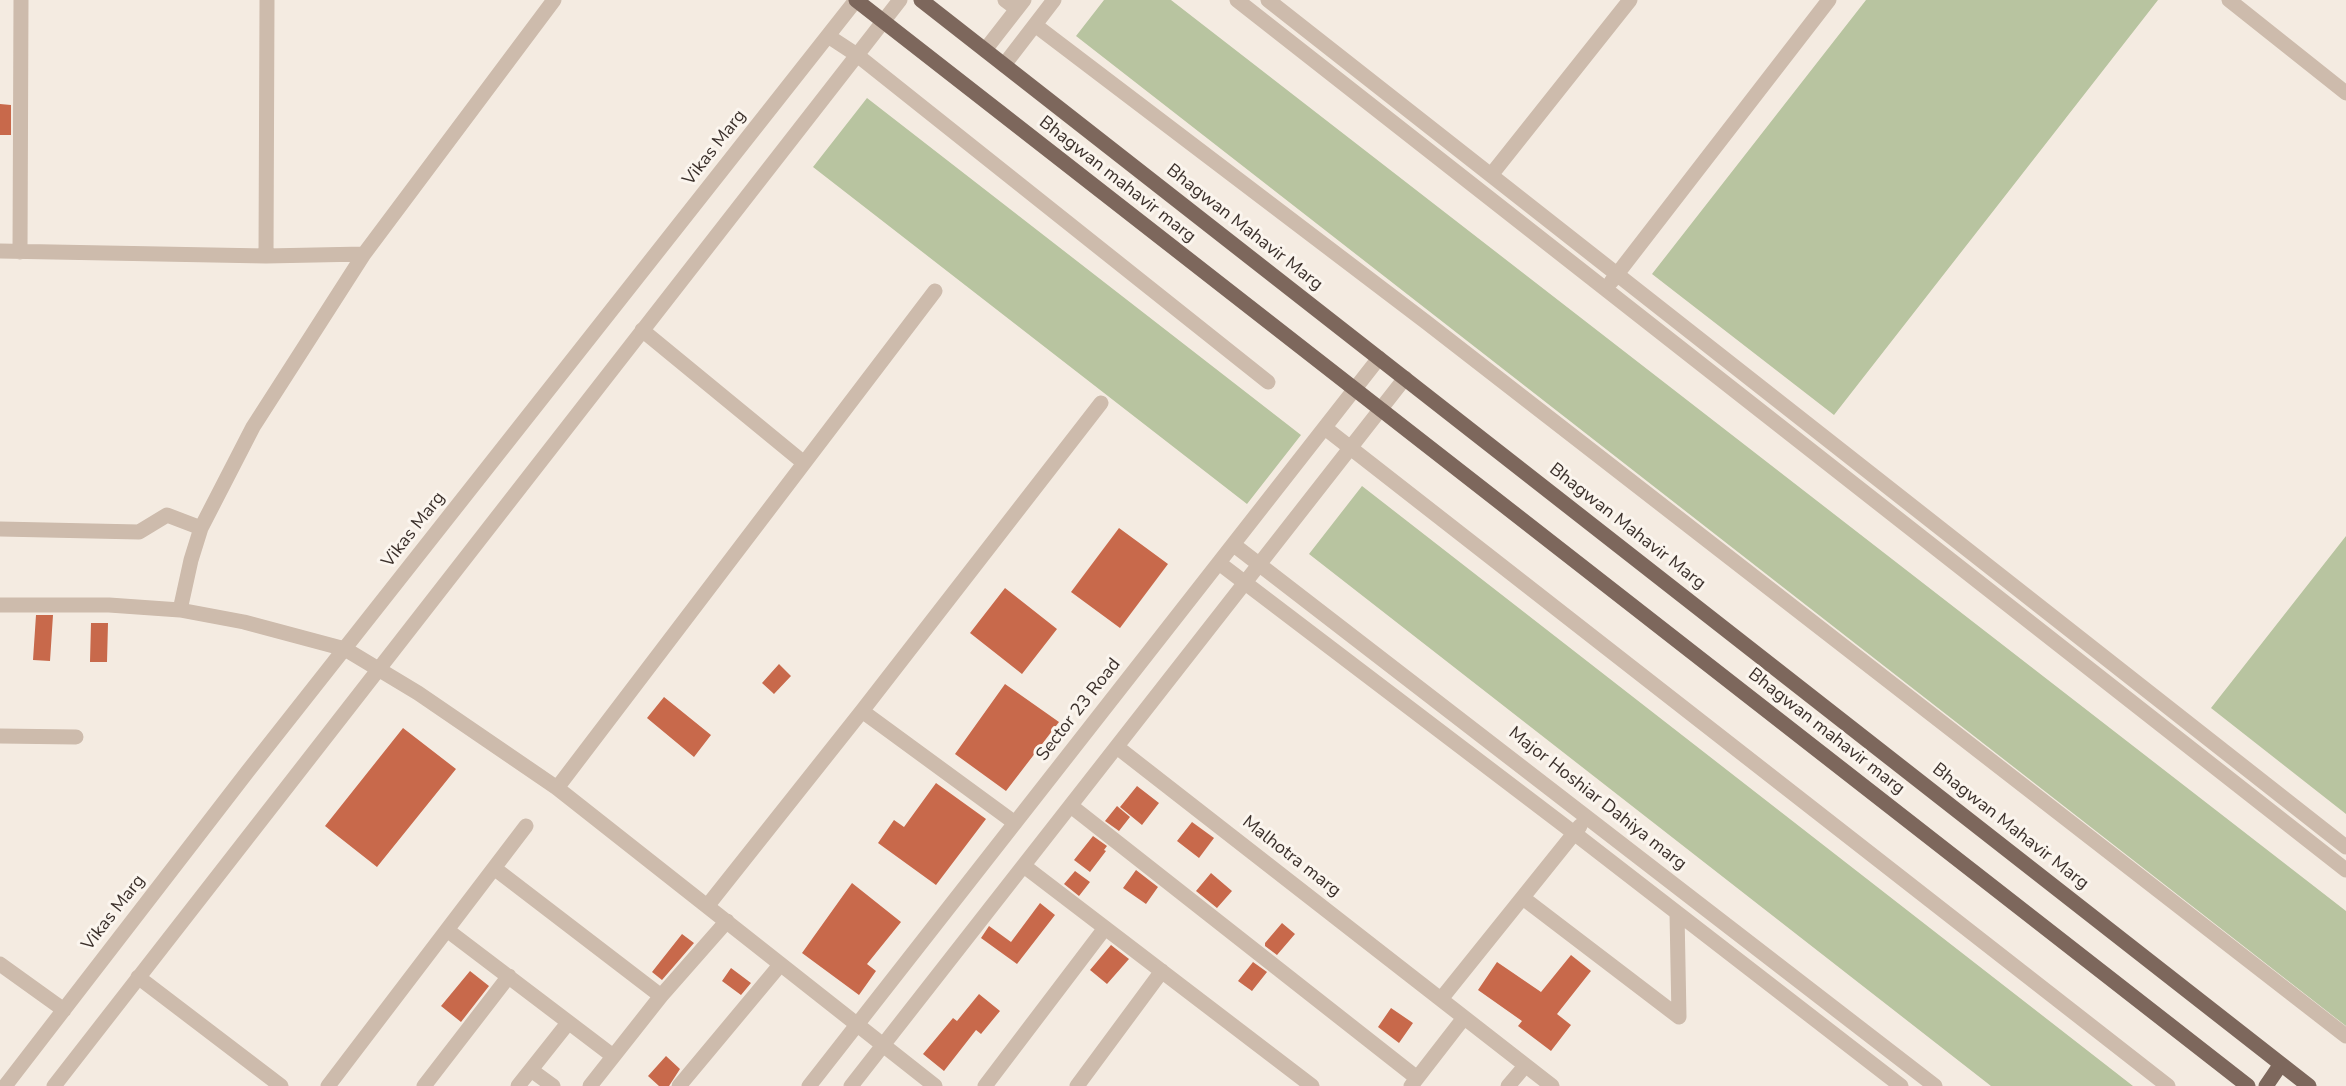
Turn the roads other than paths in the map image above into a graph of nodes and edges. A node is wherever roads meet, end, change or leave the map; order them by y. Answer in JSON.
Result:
{"nodes":[{"id":1,"x":21,"y":0,"type":"edge"},
{"id":2,"x":267,"y":0,"type":"edge"},
{"id":3,"x":554,"y":0,"type":"edge"},
{"id":4,"x":856,"y":0,"type":"edge"},
{"id":5,"x":900,"y":0,"type":"edge"},
{"id":6,"x":921,"y":0,"type":"edge"},
{"id":7,"x":1054,"y":0,"type":"edge"},
{"id":8,"x":1238,"y":0,"type":"edge"},
{"id":9,"x":1268,"y":0,"type":"edge"},
{"id":10,"x":1630,"y":0,"type":"edge"},
{"id":11,"x":1829,"y":0,"type":"edge"},
{"id":12,"x":2229,"y":0,"type":"edge"},
{"id":13,"x":1016,"y":3,"type":"edge"},
{"id":14,"x":883,"y":22,"type":"junction"},
{"id":15,"x":1035,"y":24,"type":"junction"},
{"id":16,"x":828,"y":36,"type":"junction"},
{"id":17,"x":985,"y":50,"type":"junction"},
{"id":18,"x":856,"y":55,"type":"junction"},
{"id":19,"x":1004,"y":64,"type":"junction"},
{"id":20,"x":2346,"y":93,"type":"edge"},
{"id":21,"x":1491,"y":175,"type":"junction"},
{"id":22,"x":0,"y":252,"type":"edge"},
{"id":23,"x":20,"y":252,"type":"junction"},
{"id":24,"x":364,"y":255,"type":"junction"},
{"id":25,"x":266,"y":256,"type":"junction"},
{"id":26,"x":1617,"y":274,"type":"junction"},
{"id":27,"x":1606,"y":289,"type":"junction"},
{"id":28,"x":935,"y":291,"type":"dead end"},
{"id":29,"x":642,"y":330,"type":"junction"},
{"id":30,"x":1379,"y":358,"type":"junction"},
{"id":31,"x":1404,"y":378,"type":"junction"},
{"id":32,"x":1268,"y":382,"type":"dead end"},
{"id":33,"x":1354,"y":389,"type":"junction"},
{"id":34,"x":1101,"y":403,"type":"dead end"},
{"id":35,"x":1380,"y":409,"type":"junction"},
{"id":36,"x":1325,"y":428,"type":"junction"},
{"id":37,"x":1350,"y":447,"type":"junction"},
{"id":38,"x":804,"y":463,"type":"junction"},
{"id":39,"x":201,"y":528,"type":"junction"},
{"id":40,"x":0,"y":529,"type":"edge"},
{"id":41,"x":1234,"y":544,"type":"junction"},
{"id":42,"x":1220,"y":562,"type":"junction"},
{"id":43,"x":1259,"y":564,"type":"junction"},
{"id":44,"x":1245,"y":582,"type":"junction"},
{"id":45,"x":0,"y":605,"type":"edge"},
{"id":46,"x":180,"y":610,"type":"junction"},
{"id":47,"x":345,"y":648,"type":"junction"},
{"id":48,"x":379,"y":668,"type":"junction"},
{"id":49,"x":862,"y":711,"type":"junction"},
{"id":50,"x":0,"y":736,"type":"edge"},
{"id":51,"x":76,"y":737,"type":"dead end"},
{"id":52,"x":1117,"y":747,"type":"junction"},
{"id":53,"x":557,"y":788,"type":"junction"},
{"id":54,"x":1071,"y":806,"type":"junction"},
{"id":55,"x":1588,"y":816,"type":"junction"},
{"id":56,"x":1015,"y":823,"type":"junction"},
{"id":57,"x":526,"y":826,"type":"dead end"},
{"id":58,"x":1574,"y":833,"type":"junction"},
{"id":59,"x":2346,"y":847,"type":"edge"},
{"id":60,"x":1024,"y":866,"type":"junction"},
{"id":61,"x":494,"y":868,"type":"junction"},
{"id":62,"x":2346,"y":870,"type":"edge"},
{"id":63,"x":1523,"y":898,"type":"junction"},
{"id":64,"x":708,"y":905,"type":"junction"},
{"id":65,"x":1677,"y":913,"type":"junction"},
{"id":66,"x":727,"y":921,"type":"junction"},
{"id":67,"x":1105,"y":928,"type":"junction"},
{"id":68,"x":447,"y":930,"type":"junction"},
{"id":69,"x":0,"y":964,"type":"edge"},
{"id":70,"x":780,"y":965,"type":"junction"},
{"id":71,"x":1162,"y":971,"type":"junction"},
{"id":72,"x":509,"y":976,"type":"junction"},
{"id":73,"x":138,"y":977,"type":"junction"},
{"id":74,"x":661,"y":996,"type":"junction"},
{"id":75,"x":1441,"y":999,"type":"junction"},
{"id":76,"x":64,"y":1010,"type":"junction"},
{"id":77,"x":1463,"y":1019,"type":"junction"},
{"id":78,"x":568,"y":1023,"type":"junction"},
{"id":79,"x":857,"y":1026,"type":"junction"},
{"id":80,"x":2346,"y":1036,"type":"edge"},
{"id":81,"x":883,"y":1047,"type":"junction"},
{"id":82,"x":613,"y":1056,"type":"junction"},
{"id":83,"x":2281,"y":1064,"type":"junction"},
{"id":84,"x":1525,"y":1065,"type":"junction"},
{"id":85,"x":531,"y":1070,"type":"junction"},
{"id":86,"x":1414,"y":1082,"type":"edge"},
{"id":87,"x":5,"y":1086,"type":"edge"},
{"id":88,"x":54,"y":1086,"type":"edge"},
{"id":89,"x":281,"y":1086,"type":"edge"},
{"id":90,"x":328,"y":1086,"type":"edge"},
{"id":91,"x":424,"y":1086,"type":"edge"},
{"id":92,"x":518,"y":1086,"type":"edge"},
{"id":93,"x":553,"y":1086,"type":"edge"},
{"id":94,"x":590,"y":1086,"type":"edge"},
{"id":95,"x":679,"y":1086,"type":"edge"},
{"id":96,"x":809,"y":1086,"type":"edge"},
{"id":97,"x":851,"y":1086,"type":"edge"},
{"id":98,"x":935,"y":1086,"type":"edge"},
{"id":99,"x":985,"y":1086,"type":"edge"},
{"id":100,"x":1077,"y":1086,"type":"edge"},
{"id":101,"x":1312,"y":1086,"type":"edge"},
{"id":102,"x":1508,"y":1086,"type":"edge"},
{"id":103,"x":1552,"y":1086,"type":"edge"},
{"id":104,"x":1901,"y":1086,"type":"edge"},
{"id":105,"x":1935,"y":1086,"type":"edge"},
{"id":106,"x":2168,"y":1086,"type":"edge"},
{"id":107,"x":2248,"y":1086,"type":"edge"},
{"id":108,"x":2266,"y":1086,"type":"edge"},
{"id":109,"x":2309,"y":1086,"type":"edge"}],
"edges":[{"from":1,"to":23,"type":"street"},
{"from":2,"to":25,"type":"street"},
{"from":3,"to":24,"type":"street"},
{"from":4,"to":14,"type":"main road","name":"Bhagwan mahavir marg"},
{"from":4,"to":16,"type":"street","name":"Vikas Marg"},
{"from":5,"to":14,"type":"street"},
{"from":6,"to":17,"type":"main road","name":"Bhagwan Mahavir Marg"},
{"from":7,"to":15,"type":"street"},
{"from":8,"to":27,"type":"street"},
{"from":9,"to":21,"type":"street"},
{"from":10,"to":21,"type":"street"},
{"from":11,"to":26,"type":"street"},
{"from":12,"to":20,"type":"street"},
{"from":13,"to":17,"type":"street"},
{"from":14,"to":18,"type":"street"},
{"from":14,"to":33,"type":"main road","name":"Bhagwan mahavir marg"},
{"from":15,"to":19,"type":"street"},
{"from":15,"to":80,"type":"street"},
{"from":16,"to":18,"type":"street"},
{"from":16,"to":47,"type":"street","name":"Vikas Marg"},
{"from":17,"to":19,"type":"main road","name":"Bhagwan Mahavir Marg"},
{"from":18,"to":29,"type":"street"},
{"from":18,"to":32,"type":"street"},
{"from":19,"to":30,"type":"main road","name":"Bhagwan Mahavir Marg"},
{"from":21,"to":26,"type":"street"},
{"from":22,"to":23,"type":"street"},
{"from":23,"to":25,"type":"street"},
{"from":24,"to":25,"type":"street"},
{"from":24,"to":39,"type":"street"},
{"from":26,"to":27,"type":"street"},
{"from":26,"to":59,"type":"street"},
{"from":27,"to":62,"type":"street"},
{"from":28,"to":38,"type":"street"},
{"from":29,"to":38,"type":"street"},
{"from":29,"to":48,"type":"street"},
{"from":30,"to":31,"type":"main road","name":"Bhagwan Mahavir Marg"},
{"from":30,"to":33,"type":"street","name":"Sector 23 Road"},
{"from":31,"to":35,"type":"street"},
{"from":31,"to":83,"type":"main road","name":"Bhagwan Mahavir Marg"},
{"from":33,"to":35,"type":"main road","name":"Bhagwan mahavir marg"},
{"from":33,"to":36,"type":"street","name":"Sector 23 Road"},
{"from":34,"to":49,"type":"street"},
{"from":35,"to":37,"type":"street"},
{"from":35,"to":107,"type":"main road","name":"Bhagwan mahavir marg"},
{"from":36,"to":37,"type":"street"},
{"from":36,"to":41,"type":"street","name":"Sector 23 Road"},
{"from":37,"to":43,"type":"street"},
{"from":37,"to":106,"type":"street"},
{"from":38,"to":53,"type":"street"},
{"from":39,"to":40,"type":"street"},
{"from":39,"to":46,"type":"street"},
{"from":41,"to":42,"type":"street","name":"Sector 23 Road"},
{"from":41,"to":43,"type":"street","name":"Major Hoshiar Dahiya marg"},
{"from":42,"to":44,"type":"street"},
{"from":42,"to":56,"type":"street","name":"Sector 23 Road"},
{"from":43,"to":44,"type":"street"},
{"from":43,"to":55,"type":"street","name":"Major Hoshiar Dahiya marg"},
{"from":44,"to":52,"type":"street"},
{"from":44,"to":58,"type":"street"},
{"from":45,"to":46,"type":"street"},
{"from":46,"to":47,"type":"street"},
{"from":47,"to":48,"type":"street"},
{"from":47,"to":76,"type":"street","name":"Vikas Marg"},
{"from":48,"to":53,"type":"street"},
{"from":48,"to":73,"type":"street"},
{"from":49,"to":56,"type":"street"},
{"from":49,"to":64,"type":"street"},
{"from":50,"to":51,"type":"street"},
{"from":52,"to":54,"type":"street"},
{"from":52,"to":75,"type":"street","name":"Malhotra marg"},
{"from":53,"to":64,"type":"street"},
{"from":54,"to":60,"type":"street"},
{"from":54,"to":86,"type":"street"},
{"from":55,"to":58,"type":"street"},
{"from":55,"to":105,"type":"street","name":"Major Hoshiar Dahiya marg"},
{"from":56,"to":79,"type":"street","name":"Sector 23 Road"},
{"from":57,"to":61,"type":"street"},
{"from":58,"to":63,"type":"street"},
{"from":58,"to":65,"type":"street"},
{"from":60,"to":67,"type":"street"},
{"from":60,"to":81,"type":"street"},
{"from":61,"to":68,"type":"street"},
{"from":61,"to":74,"type":"street"},
{"from":63,"to":65,"type":"street"},
{"from":63,"to":75,"type":"street"},
{"from":64,"to":66,"type":"street"},
{"from":65,"to":104,"type":"street"},
{"from":66,"to":70,"type":"street"},
{"from":66,"to":74,"type":"street"},
{"from":67,"to":71,"type":"street"},
{"from":67,"to":99,"type":"street"},
{"from":68,"to":72,"type":"street"},
{"from":68,"to":90,"type":"street"},
{"from":69,"to":76,"type":"street"},
{"from":70,"to":79,"type":"street"},
{"from":70,"to":95,"type":"street"},
{"from":71,"to":100,"type":"street"},
{"from":71,"to":101,"type":"street"},
{"from":72,"to":78,"type":"street"},
{"from":72,"to":91,"type":"street"},
{"from":73,"to":88,"type":"street"},
{"from":73,"to":89,"type":"street"},
{"from":74,"to":82,"type":"street"},
{"from":75,"to":77,"type":"street","name":"Malhotra marg"},
{"from":76,"to":87,"type":"street","name":"Vikas Marg"},
{"from":77,"to":84,"type":"street","name":"Malhotra marg"},
{"from":77,"to":86,"type":"street"},
{"from":78,"to":82,"type":"street"},
{"from":78,"to":85,"type":"street"},
{"from":79,"to":81,"type":"street"},
{"from":79,"to":96,"type":"street","name":"Sector 23 Road"},
{"from":81,"to":97,"type":"street"},
{"from":81,"to":98,"type":"street"},
{"from":82,"to":94,"type":"street"},
{"from":83,"to":108,"type":"main road"},
{"from":83,"to":109,"type":"main road","name":"Bhagwan Mahavir Marg"},
{"from":84,"to":102,"type":"street"},
{"from":84,"to":103,"type":"street","name":"Malhotra marg"},
{"from":85,"to":92,"type":"street"},
{"from":85,"to":93,"type":"street"}]}
